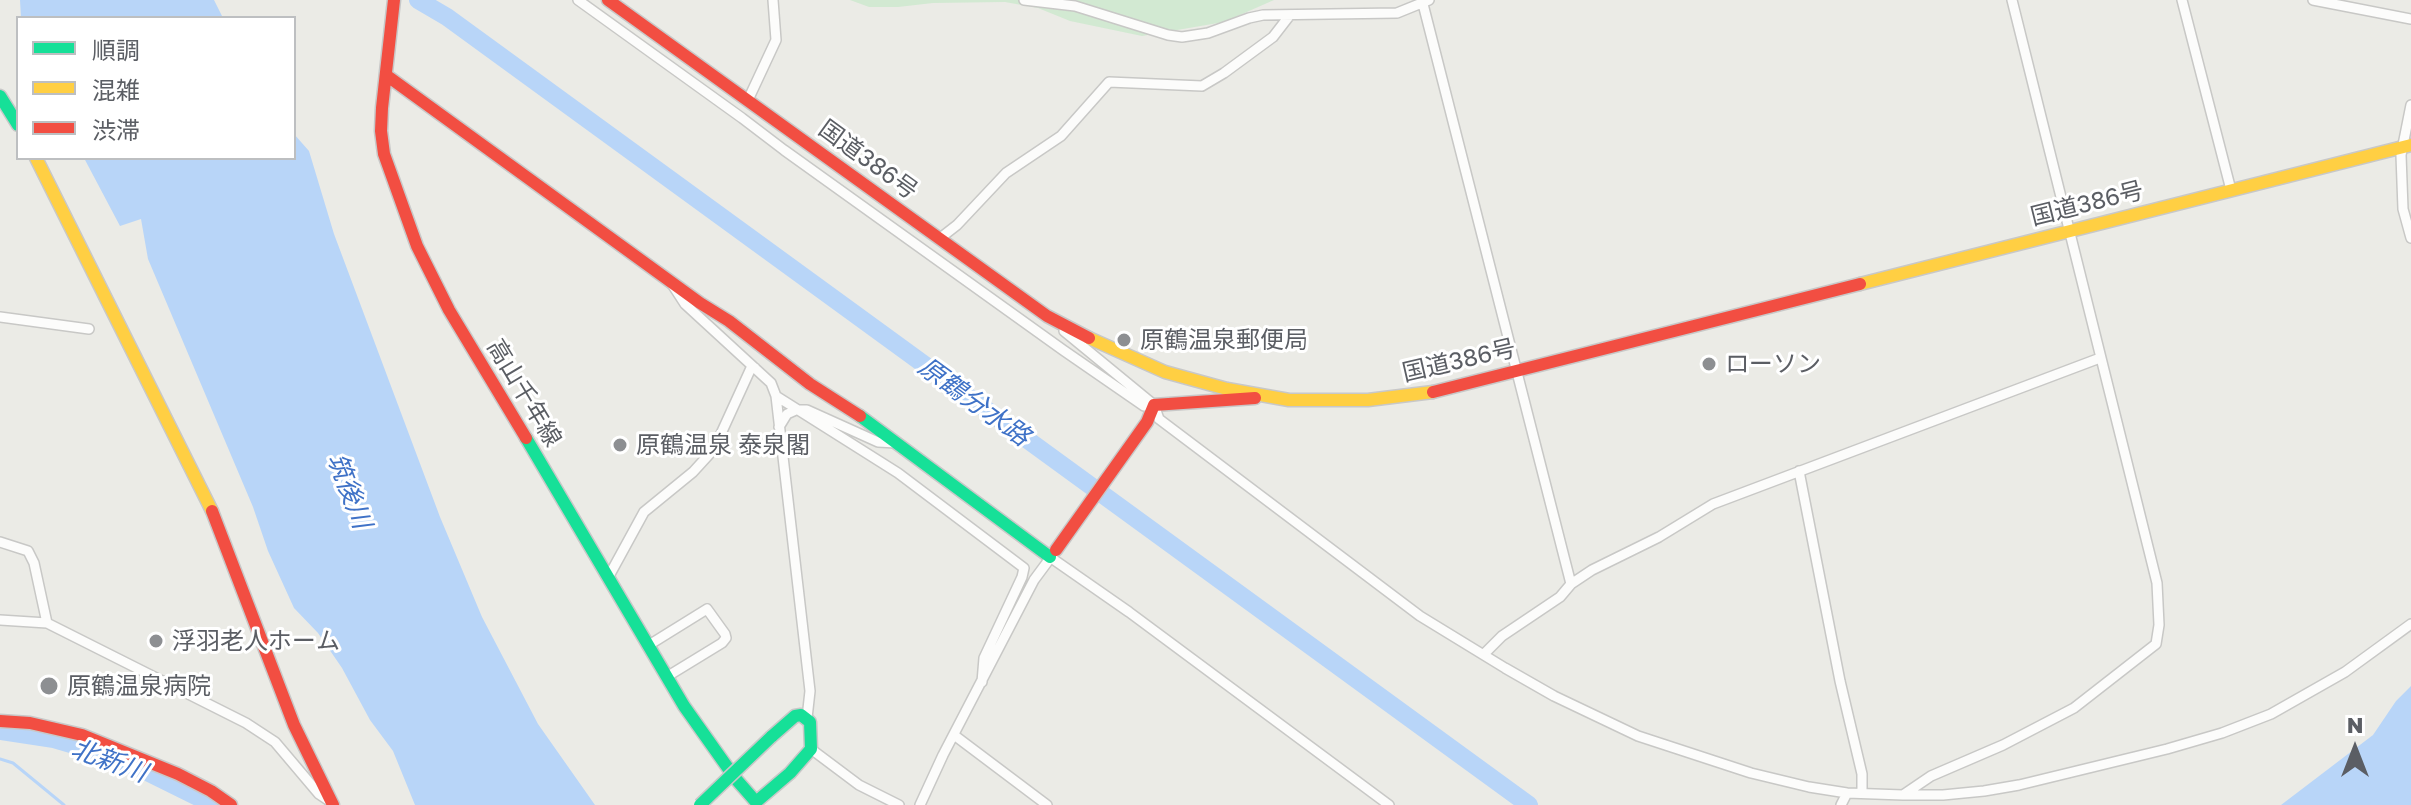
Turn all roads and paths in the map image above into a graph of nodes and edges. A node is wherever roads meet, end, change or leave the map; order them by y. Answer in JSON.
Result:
{"nodes":[{"id":1,"x":394,"y":0,"type":"edge"},
{"id":2,"x":578,"y":0,"type":"edge"},
{"id":3,"x":608,"y":0,"type":"edge"},
{"id":4,"x":773,"y":0,"type":"edge"},
{"id":5,"x":1024,"y":0,"type":"edge"},
{"id":6,"x":2012,"y":0,"type":"edge"},
{"id":7,"x":2182,"y":0,"type":"edge"},
{"id":8,"x":2313,"y":0,"type":"edge"},
{"id":9,"x":1426,"y":2,"type":"edge"},
{"id":10,"x":1290,"y":15,"type":"junction"},
{"id":11,"x":2411,"y":19,"type":"edge"},
{"id":12,"x":387,"y":70,"type":"junction"},
{"id":13,"x":0,"y":96,"type":"edge"},
{"id":14,"x":748,"y":100,"type":"junction"},
{"id":15,"x":2411,"y":105,"type":"edge"},
{"id":16,"x":16,"y":122,"type":"edge"},
{"id":17,"x":2407,"y":146,"type":"edge"},
{"id":18,"x":37,"y":160,"type":"edge"},
{"id":19,"x":2231,"y":190,"type":"junction"},
{"id":20,"x":2070,"y":231,"type":"junction"},
{"id":21,"x":2411,"y":238,"type":"edge"},
{"id":22,"x":939,"y":239,"type":"junction"},
{"id":23,"x":670,"y":281,"type":"junction"},
{"id":24,"x":1047,"y":316,"type":"junction"},
{"id":25,"x":0,"y":317,"type":"edge"},
{"id":26,"x":89,"y":329,"type":"dead end"},
{"id":27,"x":2100,"y":358,"type":"junction"},
{"id":28,"x":755,"y":368,"type":"junction"},
{"id":29,"x":1516,"y":371,"type":"junction"},
{"id":30,"x":776,"y":396,"type":"junction"},
{"id":31,"x":1262,"y":397,"type":"junction"},
{"id":32,"x":1154,"y":405,"type":"junction"},
{"id":33,"x":796,"y":410,"type":"junction"},
{"id":34,"x":779,"y":427,"type":"junction"},
{"id":35,"x":896,"y":443,"type":"junction"},
{"id":36,"x":1799,"y":471,"type":"junction"},
{"id":37,"x":0,"y":542,"type":"edge"},
{"id":38,"x":1053,"y":554,"type":"junction"},
{"id":39,"x":609,"y":576,"type":"junction"},
{"id":40,"x":1571,"y":584,"type":"junction"},
{"id":41,"x":0,"y":620,"type":"edge"},
{"id":42,"x":47,"y":623,"type":"junction"},
{"id":43,"x":2411,"y":624,"type":"edge"},
{"id":44,"x":649,"y":645,"type":"junction"},
{"id":45,"x":1484,"y":654,"type":"junction"},
{"id":46,"x":668,"y":676,"type":"junction"},
{"id":47,"x":982,"y":682,"type":"junction"},
{"id":48,"x":807,"y":718,"type":"junction"},
{"id":49,"x":0,"y":721,"type":"edge"},
{"id":50,"x":954,"y":735,"type":"junction"},
{"id":51,"x":811,"y":749,"type":"junction"},
{"id":52,"x":1862,"y":793,"type":"junction"},
{"id":53,"x":1903,"y":795,"type":"junction"},
{"id":54,"x":1844,"y":799,"type":"edge"},
{"id":55,"x":332,"y":804,"type":"edge"},
{"id":56,"x":756,"y":804,"type":"edge"},
{"id":57,"x":231,"y":805,"type":"edge"},
{"id":58,"x":700,"y":805,"type":"edge"},
{"id":59,"x":899,"y":805,"type":"edge"},
{"id":60,"x":920,"y":805,"type":"edge"},
{"id":61,"x":1047,"y":805,"type":"edge"},
{"id":62,"x":1389,"y":805,"type":"edge"}],
"edges":[{"from":1,"to":12,"type":"main road","name":"高山千年線"},
{"from":2,"to":32,"type":"street"},
{"from":3,"to":14,"type":"main road","name":"国道386号"},
{"from":4,"to":14,"type":"street"},
{"from":5,"to":10,"type":"street"},
{"from":6,"to":20,"type":"street"},
{"from":7,"to":19,"type":"street"},
{"from":8,"to":11,"type":"street"},
{"from":9,"to":10,"type":"street"},
{"from":9,"to":29,"type":"street"},
{"from":10,"to":22,"type":"street"},
{"from":12,"to":23,"type":"main road"},
{"from":12,"to":39,"type":"main road","name":"高山千年線"},
{"from":13,"to":16,"type":"main road"},
{"from":14,"to":22,"type":"main road","name":"国道386号"},
{"from":15,"to":17,"type":"street"},
{"from":17,"to":19,"type":"main road","name":"国道386号"},
{"from":17,"to":21,"type":"street"},
{"from":18,"to":55,"type":"main road"},
{"from":19,"to":20,"type":"main road","name":"国道386号"},
{"from":20,"to":27,"type":"street"},
{"from":20,"to":29,"type":"main road","name":"国道386号"},
{"from":22,"to":24,"type":"main road","name":"国道386号"},
{"from":23,"to":28,"type":"street"},
{"from":23,"to":35,"type":"main road"},
{"from":24,"to":31,"type":"main road","name":"国道386号"},
{"from":24,"to":32,"type":"street"},
{"from":25,"to":26,"type":"street"},
{"from":27,"to":36,"type":"street"},
{"from":27,"to":53,"type":"street"},
{"from":28,"to":30,"type":"street"},
{"from":28,"to":39,"type":"street"},
{"from":29,"to":31,"type":"main road","name":"国道386号"},
{"from":29,"to":40,"type":"street"},
{"from":30,"to":33,"type":"street"},
{"from":30,"to":34,"type":"street"},
{"from":31,"to":32,"type":"main road"},
{"from":32,"to":38,"type":"main road"},
{"from":32,"to":45,"type":"street"},
{"from":33,"to":34,"type":"street"},
{"from":33,"to":35,"type":"street"},
{"from":33,"to":47,"type":"street"},
{"from":34,"to":48,"type":"street"},
{"from":35,"to":38,"type":"main road"},
{"from":36,"to":40,"type":"street"},
{"from":36,"to":52,"type":"street"},
{"from":37,"to":42,"type":"street"},
{"from":38,"to":47,"type":"street"},
{"from":38,"to":62,"type":"street"},
{"from":39,"to":44,"type":"main road","name":"高山千年線"},
{"from":40,"to":45,"type":"street"},
{"from":41,"to":42,"type":"street"},
{"from":42,"to":55,"type":"street"},
{"from":43,"to":53,"type":"street"},
{"from":44,"to":46,"type":"main road","name":"高山千年線"},
{"from":44,"to":46,"type":"street"},
{"from":45,"to":54,"type":"street"},
{"from":46,"to":56,"type":"main road","name":"高山千年線"},
{"from":47,"to":50,"type":"street"},
{"from":48,"to":51,"type":"main road"},
{"from":48,"to":58,"type":"main road","bridge":true},
{"from":49,"to":57,"type":"main road"},
{"from":50,"to":60,"type":"street"},
{"from":50,"to":61,"type":"street"},
{"from":51,"to":56,"type":"main road","name":"高山千年線"},
{"from":51,"to":59,"type":"street"},
{"from":52,"to":53,"type":"street"},
{"from":52,"to":54,"type":"street"}]}
